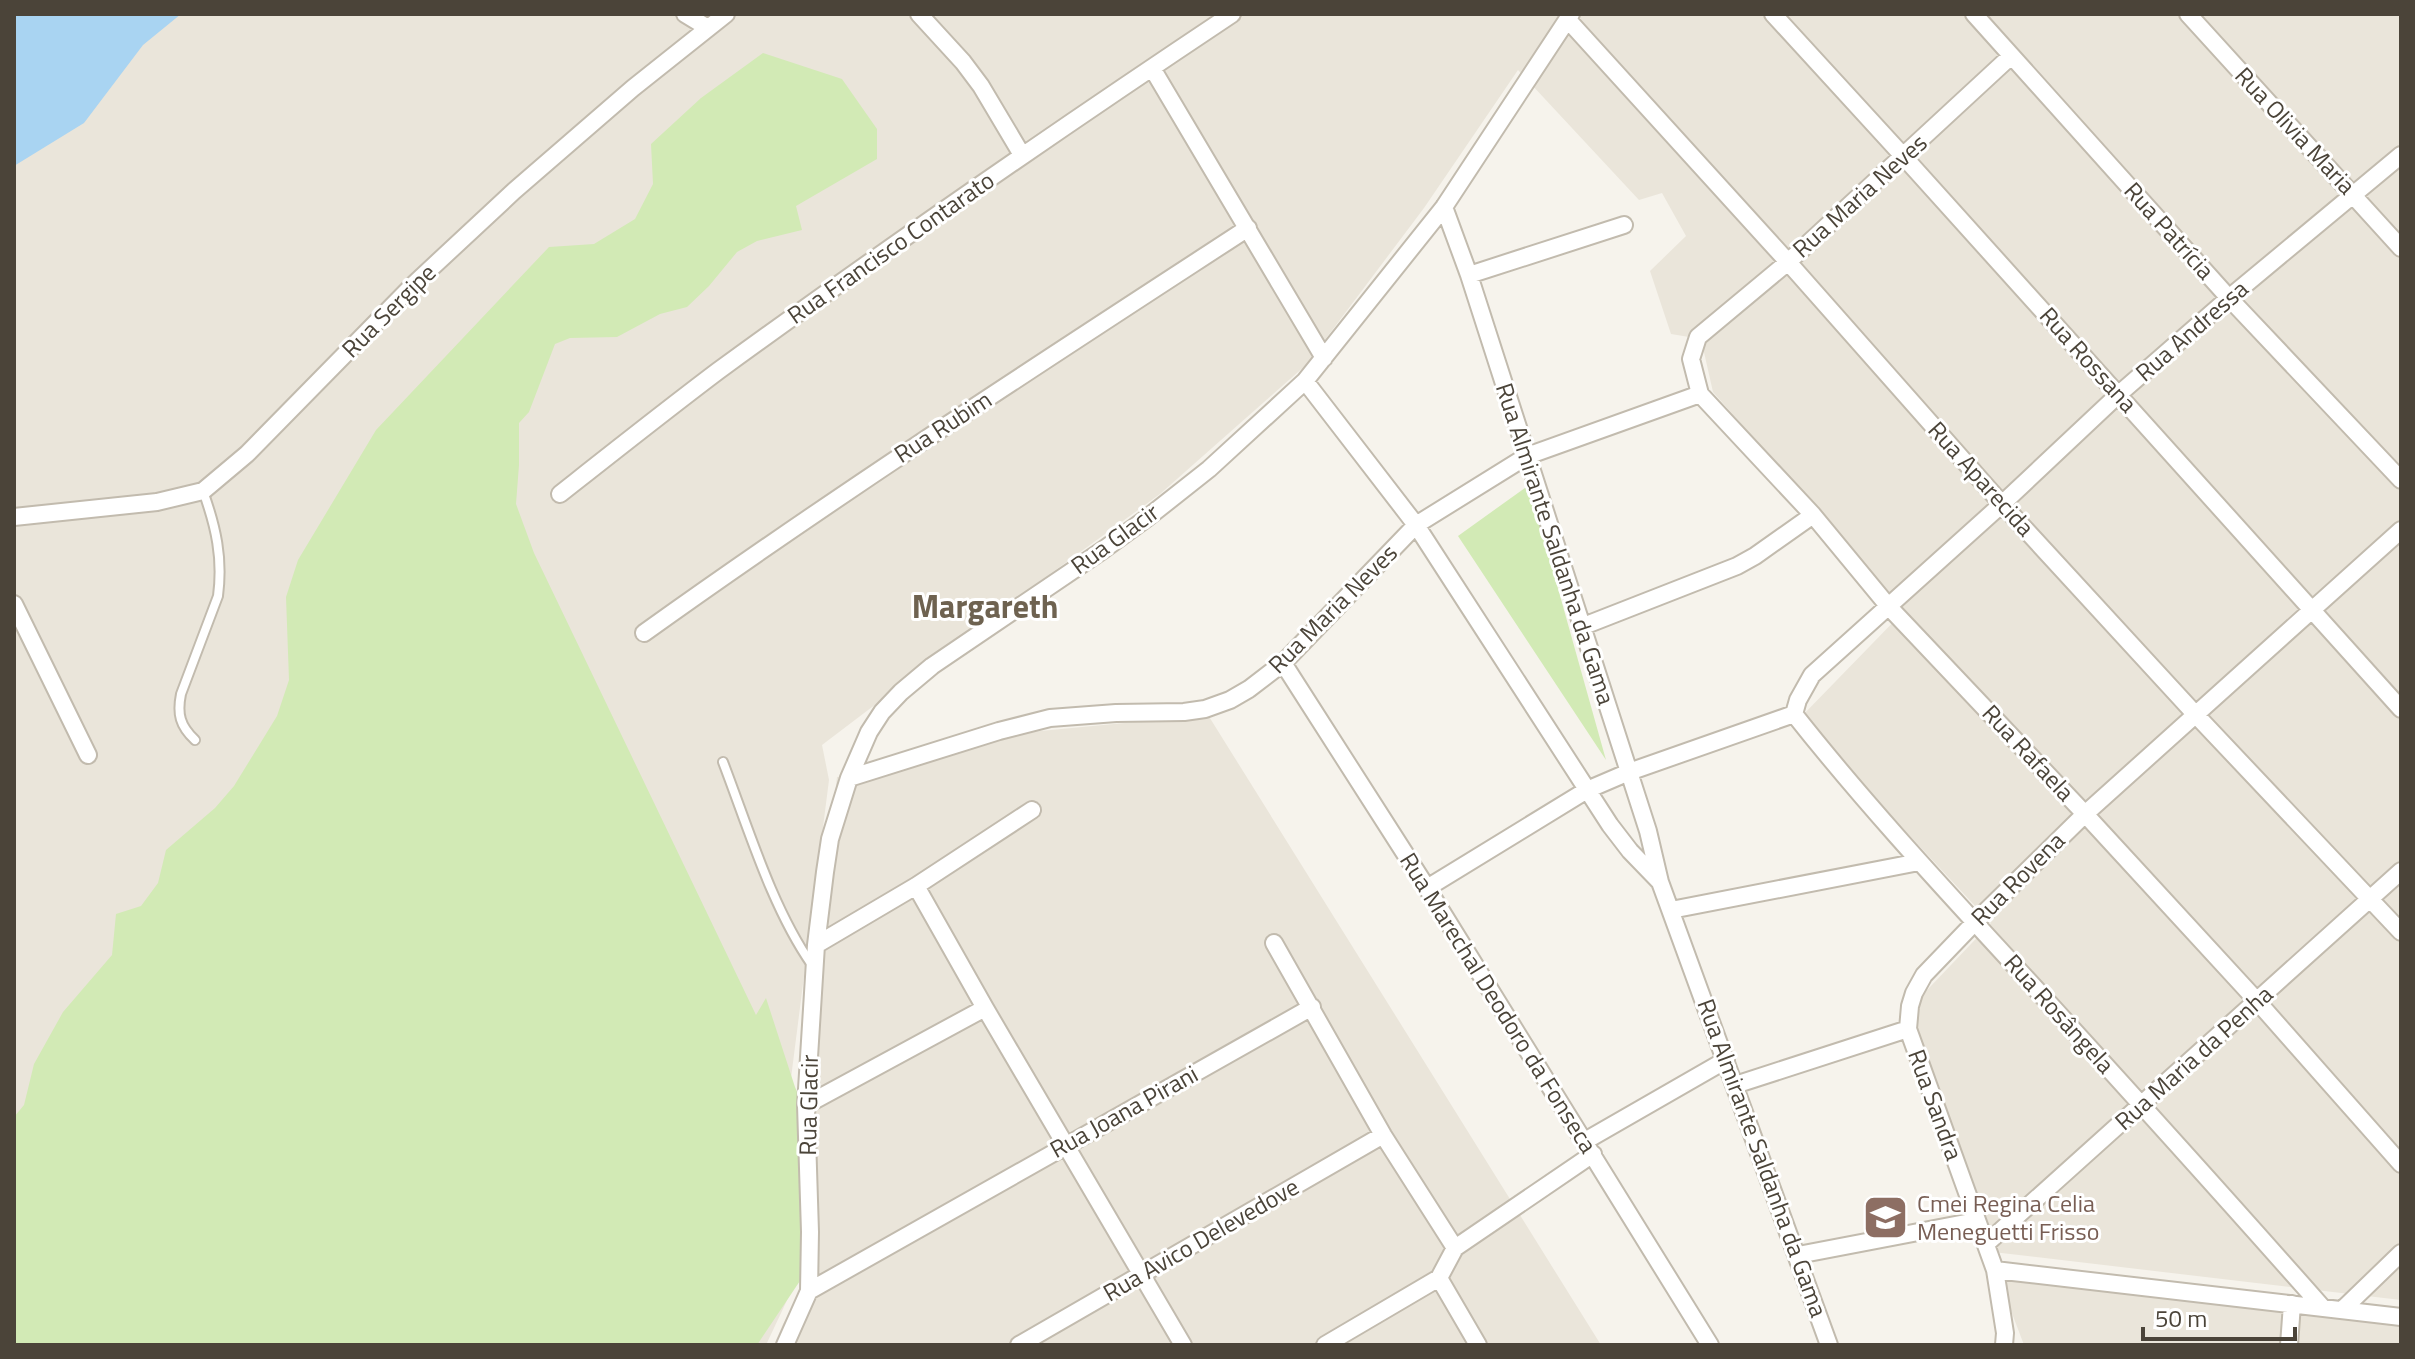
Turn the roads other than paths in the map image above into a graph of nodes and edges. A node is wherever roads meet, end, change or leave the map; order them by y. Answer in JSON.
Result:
{"nodes":[{"id":1,"x":685,"y":14,"type":"edge"},
{"id":2,"x":726,"y":14,"type":"edge"},
{"id":3,"x":919,"y":14,"type":"edge"},
{"id":4,"x":1232,"y":14,"type":"edge"},
{"id":5,"x":1773,"y":14,"type":"edge"},
{"id":6,"x":1974,"y":14,"type":"edge"},
{"id":7,"x":2188,"y":14,"type":"edge"},
{"id":8,"x":1570,"y":17,"type":"edge"},
{"id":9,"x":708,"y":28,"type":"junction"},
{"id":10,"x":2011,"y":56,"type":"junction"},
{"id":11,"x":1152,"y":68,"type":"junction"},
{"id":12,"x":1022,"y":155,"type":"junction"},
{"id":13,"x":2401,"y":155,"type":"edge"},
{"id":14,"x":1904,"y":157,"type":"junction"},
{"id":15,"x":2355,"y":195,"type":"junction"},
{"id":16,"x":1444,"y":207,"type":"junction"},
{"id":17,"x":1624,"y":225,"type":"dead end"},
{"id":18,"x":1248,"y":228,"type":"junction"},
{"id":19,"x":2401,"y":248,"type":"edge"},
{"id":20,"x":1788,"y":262,"type":"junction"},
{"id":21,"x":1469,"y":275,"type":"junction"},
{"id":22,"x":2229,"y":298,"type":"junction"},
{"id":23,"x":1324,"y":358,"type":"junction"},
{"id":24,"x":1305,"y":381,"type":"junction"},
{"id":25,"x":1700,"y":394,"type":"junction"},
{"id":26,"x":2119,"y":394,"type":"junction"},
{"id":27,"x":1527,"y":456,"type":"junction"},
{"id":28,"x":2401,"y":480,"type":"edge"},
{"id":29,"x":203,"y":491,"type":"junction"},
{"id":30,"x":560,"y":494,"type":"dead end"},
{"id":31,"x":2002,"y":504,"type":"junction"},
{"id":32,"x":1813,"y":515,"type":"junction"},
{"id":33,"x":14,"y":517,"type":"edge"},
{"id":34,"x":1416,"y":525,"type":"junction"},
{"id":35,"x":2401,"y":530,"type":"edge"},
{"id":36,"x":14,"y":604,"type":"edge"},
{"id":37,"x":1889,"y":607,"type":"junction"},
{"id":38,"x":2312,"y":611,"type":"junction"},
{"id":39,"x":1581,"y":627,"type":"junction"},
{"id":40,"x":644,"y":633,"type":"dead end"},
{"id":41,"x":1283,"y":663,"type":"junction"},
{"id":42,"x":2401,"y":709,"type":"edge"},
{"id":43,"x":1794,"y":714,"type":"junction"},
{"id":44,"x":2196,"y":715,"type":"junction"},
{"id":45,"x":195,"y":740,"type":"dead end"},
{"id":46,"x":88,"y":755,"type":"dead end"},
{"id":47,"x":723,"y":762,"type":"dead end"},
{"id":48,"x":1629,"y":772,"type":"junction"},
{"id":49,"x":849,"y":778,"type":"junction"},
{"id":50,"x":1587,"y":790,"type":"junction"},
{"id":51,"x":1032,"y":810,"type":"dead end"},
{"id":52,"x":2085,"y":814,"type":"junction"},
{"id":53,"x":1919,"y":862,"type":"junction"},
{"id":54,"x":2401,"y":871,"type":"edge"},
{"id":55,"x":1660,"y":882,"type":"junction"},
{"id":56,"x":916,"y":886,"type":"junction"},
{"id":57,"x":1427,"y":888,"type":"junction"},
{"id":58,"x":2371,"y":899,"type":"junction"},
{"id":59,"x":1671,"y":910,"type":"junction"},
{"id":60,"x":1975,"y":922,"type":"junction"},
{"id":61,"x":2401,"y":932,"type":"edge"},
{"id":62,"x":1274,"y":943,"type":"dead end"},
{"id":63,"x":816,"y":945,"type":"junction"},
{"id":64,"x":815,"y":969,"type":"junction"},
{"id":65,"x":2257,"y":1001,"type":"junction"},
{"id":66,"x":1312,"y":1007,"type":"junction"},
{"id":67,"x":985,"y":1008,"type":"junction"},
{"id":68,"x":1908,"y":1029,"type":"junction"},
{"id":69,"x":1726,"y":1060,"type":"junction"},
{"id":70,"x":1735,"y":1085,"type":"junction"},
{"id":71,"x":2142,"y":1104,"type":"junction"},
{"id":72,"x":806,"y":1105,"type":"junction"},
{"id":73,"x":1383,"y":1135,"type":"junction"},
{"id":74,"x":1065,"y":1146,"type":"junction"},
{"id":75,"x":1589,"y":1148,"type":"junction"},
{"id":76,"x":2401,"y":1164,"type":"edge"},
{"id":77,"x":1976,"y":1221,"type":"junction"},
{"id":78,"x":1986,"y":1244,"type":"junction"},
{"id":79,"x":1455,"y":1248,"type":"junction"},
{"id":80,"x":2401,"y":1253,"type":"edge"},
{"id":81,"x":1798,"y":1255,"type":"junction"},
{"id":82,"x":1995,"y":1270,"type":"junction"},
{"id":83,"x":1141,"y":1274,"type":"junction"},
{"id":84,"x":1439,"y":1278,"type":"junction"},
{"id":85,"x":809,"y":1291,"type":"junction"},
{"id":86,"x":2292,"y":1304,"type":"junction"},
{"id":87,"x":2323,"y":1308,"type":"junction"},
{"id":88,"x":2342,"y":1310,"type":"junction"},
{"id":89,"x":2401,"y":1317,"type":"edge"},
{"id":90,"x":785,"y":1345,"type":"edge"},
{"id":91,"x":1019,"y":1345,"type":"edge"},
{"id":92,"x":1183,"y":1345,"type":"edge"},
{"id":93,"x":1325,"y":1345,"type":"edge"},
{"id":94,"x":1478,"y":1345,"type":"edge"},
{"id":95,"x":1710,"y":1345,"type":"edge"},
{"id":96,"x":1829,"y":1345,"type":"edge"},
{"id":97,"x":2004,"y":1345,"type":"edge"},
{"id":98,"x":2289,"y":1345,"type":"edge"}],
"edges":[{"from":1,"to":9,"type":"street"},
{"from":2,"to":9,"type":"street","name":"Rua Sergipe"},
{"from":3,"to":12,"type":"street"},
{"from":4,"to":11,"type":"street","name":"Rua Francisco Contarato"},
{"from":5,"to":14,"type":"street","name":"Rua Rossana"},
{"from":6,"to":10,"type":"street","name":"Rua Patrícia"},
{"from":7,"to":15,"type":"street","name":"Rua Olivia Maria"},
{"from":8,"to":16,"type":"street","name":"Rua Glacir"},
{"from":8,"to":20,"type":"street","name":"Rua Aparecida"},
{"from":9,"to":29,"type":"street","name":"Rua Sergipe"},
{"from":10,"to":14,"type":"street","name":"Rua Maria Neves"},
{"from":10,"to":22,"type":"street","name":"Rua Patrícia"},
{"from":11,"to":12,"type":"street","name":"Rua Francisco Contarato"},
{"from":11,"to":18,"type":"street"},
{"from":12,"to":30,"type":"street","name":"Rua Francisco Contarato"},
{"from":13,"to":15,"type":"street","name":"Rua Andressa"},
{"from":14,"to":20,"type":"street","name":"Rua Maria Neves"},
{"from":14,"to":26,"type":"street","name":"Rua Rossana"},
{"from":15,"to":19,"type":"street","name":"Rua Olivia Maria"},
{"from":15,"to":22,"type":"street","name":"Rua Andressa"},
{"from":16,"to":21,"type":"street","name":"Rua Almirante Saldanha da Gama"},
{"from":16,"to":23,"type":"street","name":"Rua Glacir"},
{"from":17,"to":21,"type":"street"},
{"from":18,"to":23,"type":"street"},
{"from":18,"to":40,"type":"street","name":"Rua Rubim"},
{"from":20,"to":25,"type":"street","name":"Rua Maria Neves"},
{"from":20,"to":31,"type":"street","name":"Rua Aparecida"},
{"from":21,"to":27,"type":"street","name":"Rua Almirante Saldanha da Gama"},
{"from":22,"to":26,"type":"street","name":"Rua Andressa"},
{"from":22,"to":28,"type":"street","name":"Rua Patrícia"},
{"from":23,"to":24,"type":"street","name":"Rua Glacir"},
{"from":24,"to":34,"type":"street","name":"Rua Almirante Saldanha da Gama"},
{"from":24,"to":49,"type":"street","name":"Rua Glacir"},
{"from":25,"to":27,"type":"street","name":"Rua Maria Neves"},
{"from":25,"to":32,"type":"street","name":"Rua Rafaela"},
{"from":26,"to":31,"type":"street","name":"Rua Andressa"},
{"from":26,"to":38,"type":"street","name":"Rua Rossana"},
{"from":27,"to":34,"type":"street","name":"Rua Maria Neves"},
{"from":27,"to":39,"type":"street","name":"Rua Almirante Saldanha da Gama"},
{"from":29,"to":33,"type":"street","name":"Rua Sergipe"},
{"from":29,"to":45,"type":"lane"},
{"from":31,"to":37,"type":"street","name":"Rua Andressa"},
{"from":31,"to":44,"type":"street","name":"Rua Aparecida"},
{"from":32,"to":37,"type":"street","name":"Rua Rafaela"},
{"from":32,"to":39,"type":"street"},
{"from":34,"to":41,"type":"street","name":"Rua Maria Neves"},
{"from":34,"to":50,"type":"street","name":"Rua Almirante Saldanha da Gama"},
{"from":35,"to":38,"type":"street","name":"Rua Rovena"},
{"from":36,"to":46,"type":"street"},
{"from":37,"to":43,"type":"street","name":"Rua Andressa"},
{"from":37,"to":52,"type":"street","name":"Rua Rafaela"},
{"from":38,"to":42,"type":"street","name":"Rua Rossana"},
{"from":38,"to":44,"type":"street","name":"Rua Rovena"},
{"from":39,"to":48,"type":"street","name":"Rua Almirante Saldanha da Gama"},
{"from":41,"to":49,"type":"street","name":"Rua Maria Neves"},
{"from":41,"to":57,"type":"street","name":"Rua Marechal Deodoro da Fonseca"},
{"from":43,"to":48,"type":"street"},
{"from":43,"to":53,"type":"street","name":"Rua Rosângela"},
{"from":44,"to":52,"type":"street","name":"Rua Rovena"},
{"from":44,"to":58,"type":"street","name":"Rua Aparecida"},
{"from":47,"to":64,"type":"lane"},
{"from":48,"to":50,"type":"street"},
{"from":48,"to":55,"type":"street","name":"Rua Almirante Saldanha da Gama"},
{"from":49,"to":63,"type":"street","name":"Rua Glacir"},
{"from":50,"to":55,"type":"street","name":"Rua Almirante Saldanha da Gama"},
{"from":50,"to":57,"type":"street"},
{"from":51,"to":56,"type":"street"},
{"from":52,"to":60,"type":"street","name":"Rua Rovena"},
{"from":52,"to":65,"type":"street","name":"Rua Rafaela"},
{"from":53,"to":59,"type":"street"},
{"from":53,"to":60,"type":"street","name":"Rua Rosângela"},
{"from":54,"to":58,"type":"street","name":"Rua Maria da Penha"},
{"from":55,"to":59,"type":"street","name":"Rua Almirante Saldanha da Gama"},
{"from":56,"to":63,"type":"street"},
{"from":56,"to":67,"type":"street"},
{"from":57,"to":75,"type":"street","name":"Rua Marechal Deodoro da Fonseca"},
{"from":58,"to":61,"type":"street","name":"Rua Aparecida"},
{"from":58,"to":65,"type":"street","name":"Rua Maria da Penha"},
{"from":59,"to":69,"type":"street","name":"Rua Almirante Saldanha da Gama"},
{"from":60,"to":68,"type":"street","name":"Rua Rovena"},
{"from":60,"to":71,"type":"street","name":"Rua Rosângela"},
{"from":62,"to":66,"type":"street"},
{"from":63,"to":64,"type":"street","name":"Rua Glacir"},
{"from":64,"to":72,"type":"street","name":"Rua Glacir"},
{"from":65,"to":71,"type":"street","name":"Rua Maria da Penha"},
{"from":65,"to":76,"type":"street","name":"Rua Rafaela"},
{"from":66,"to":73,"type":"street"},
{"from":66,"to":74,"type":"street","name":"Rua Joana Pirani"},
{"from":67,"to":72,"type":"street"},
{"from":67,"to":74,"type":"street"},
{"from":68,"to":70,"type":"street"},
{"from":68,"to":77,"type":"street","name":"Rua Sandra"},
{"from":69,"to":70,"type":"street","name":"Rua Almirante Saldanha da Gama"},
{"from":69,"to":75,"type":"street"},
{"from":70,"to":81,"type":"street","name":"Rua Almirante Saldanha da Gama"},
{"from":71,"to":78,"type":"street","name":"Rua Maria da Penha"},
{"from":71,"to":87,"type":"street","name":"Rua Rosângela"},
{"from":72,"to":85,"type":"street","name":"Rua Glacir"},
{"from":73,"to":79,"type":"street"},
{"from":73,"to":83,"type":"street","name":"Rua Avico Delevedove"},
{"from":74,"to":83,"type":"street"},
{"from":74,"to":85,"type":"street","name":"Rua Joana Pirani"},
{"from":75,"to":79,"type":"street"},
{"from":75,"to":95,"type":"street","name":"Rua Marechal Deodoro da Fonseca"},
{"from":77,"to":78,"type":"street","name":"Rua Sandra"},
{"from":77,"to":81,"type":"street"},
{"from":78,"to":82,"type":"street","name":"Rua Sandra"},
{"from":79,"to":84,"type":"street"},
{"from":80,"to":88,"type":"street"},
{"from":81,"to":96,"type":"street","name":"Rua Almirante Saldanha da Gama"},
{"from":82,"to":86,"type":"street"},
{"from":82,"to":97,"type":"street","name":"Rua Sandra"},
{"from":83,"to":91,"type":"street","name":"Rua Avico Delevedove"},
{"from":83,"to":92,"type":"street"},
{"from":84,"to":93,"type":"street"},
{"from":84,"to":94,"type":"street"},
{"from":85,"to":90,"type":"street","name":"Rua Glacir"},
{"from":86,"to":87,"type":"street"},
{"from":86,"to":98,"type":"street"},
{"from":87,"to":88,"type":"street"},
{"from":88,"to":89,"type":"street"}]}
